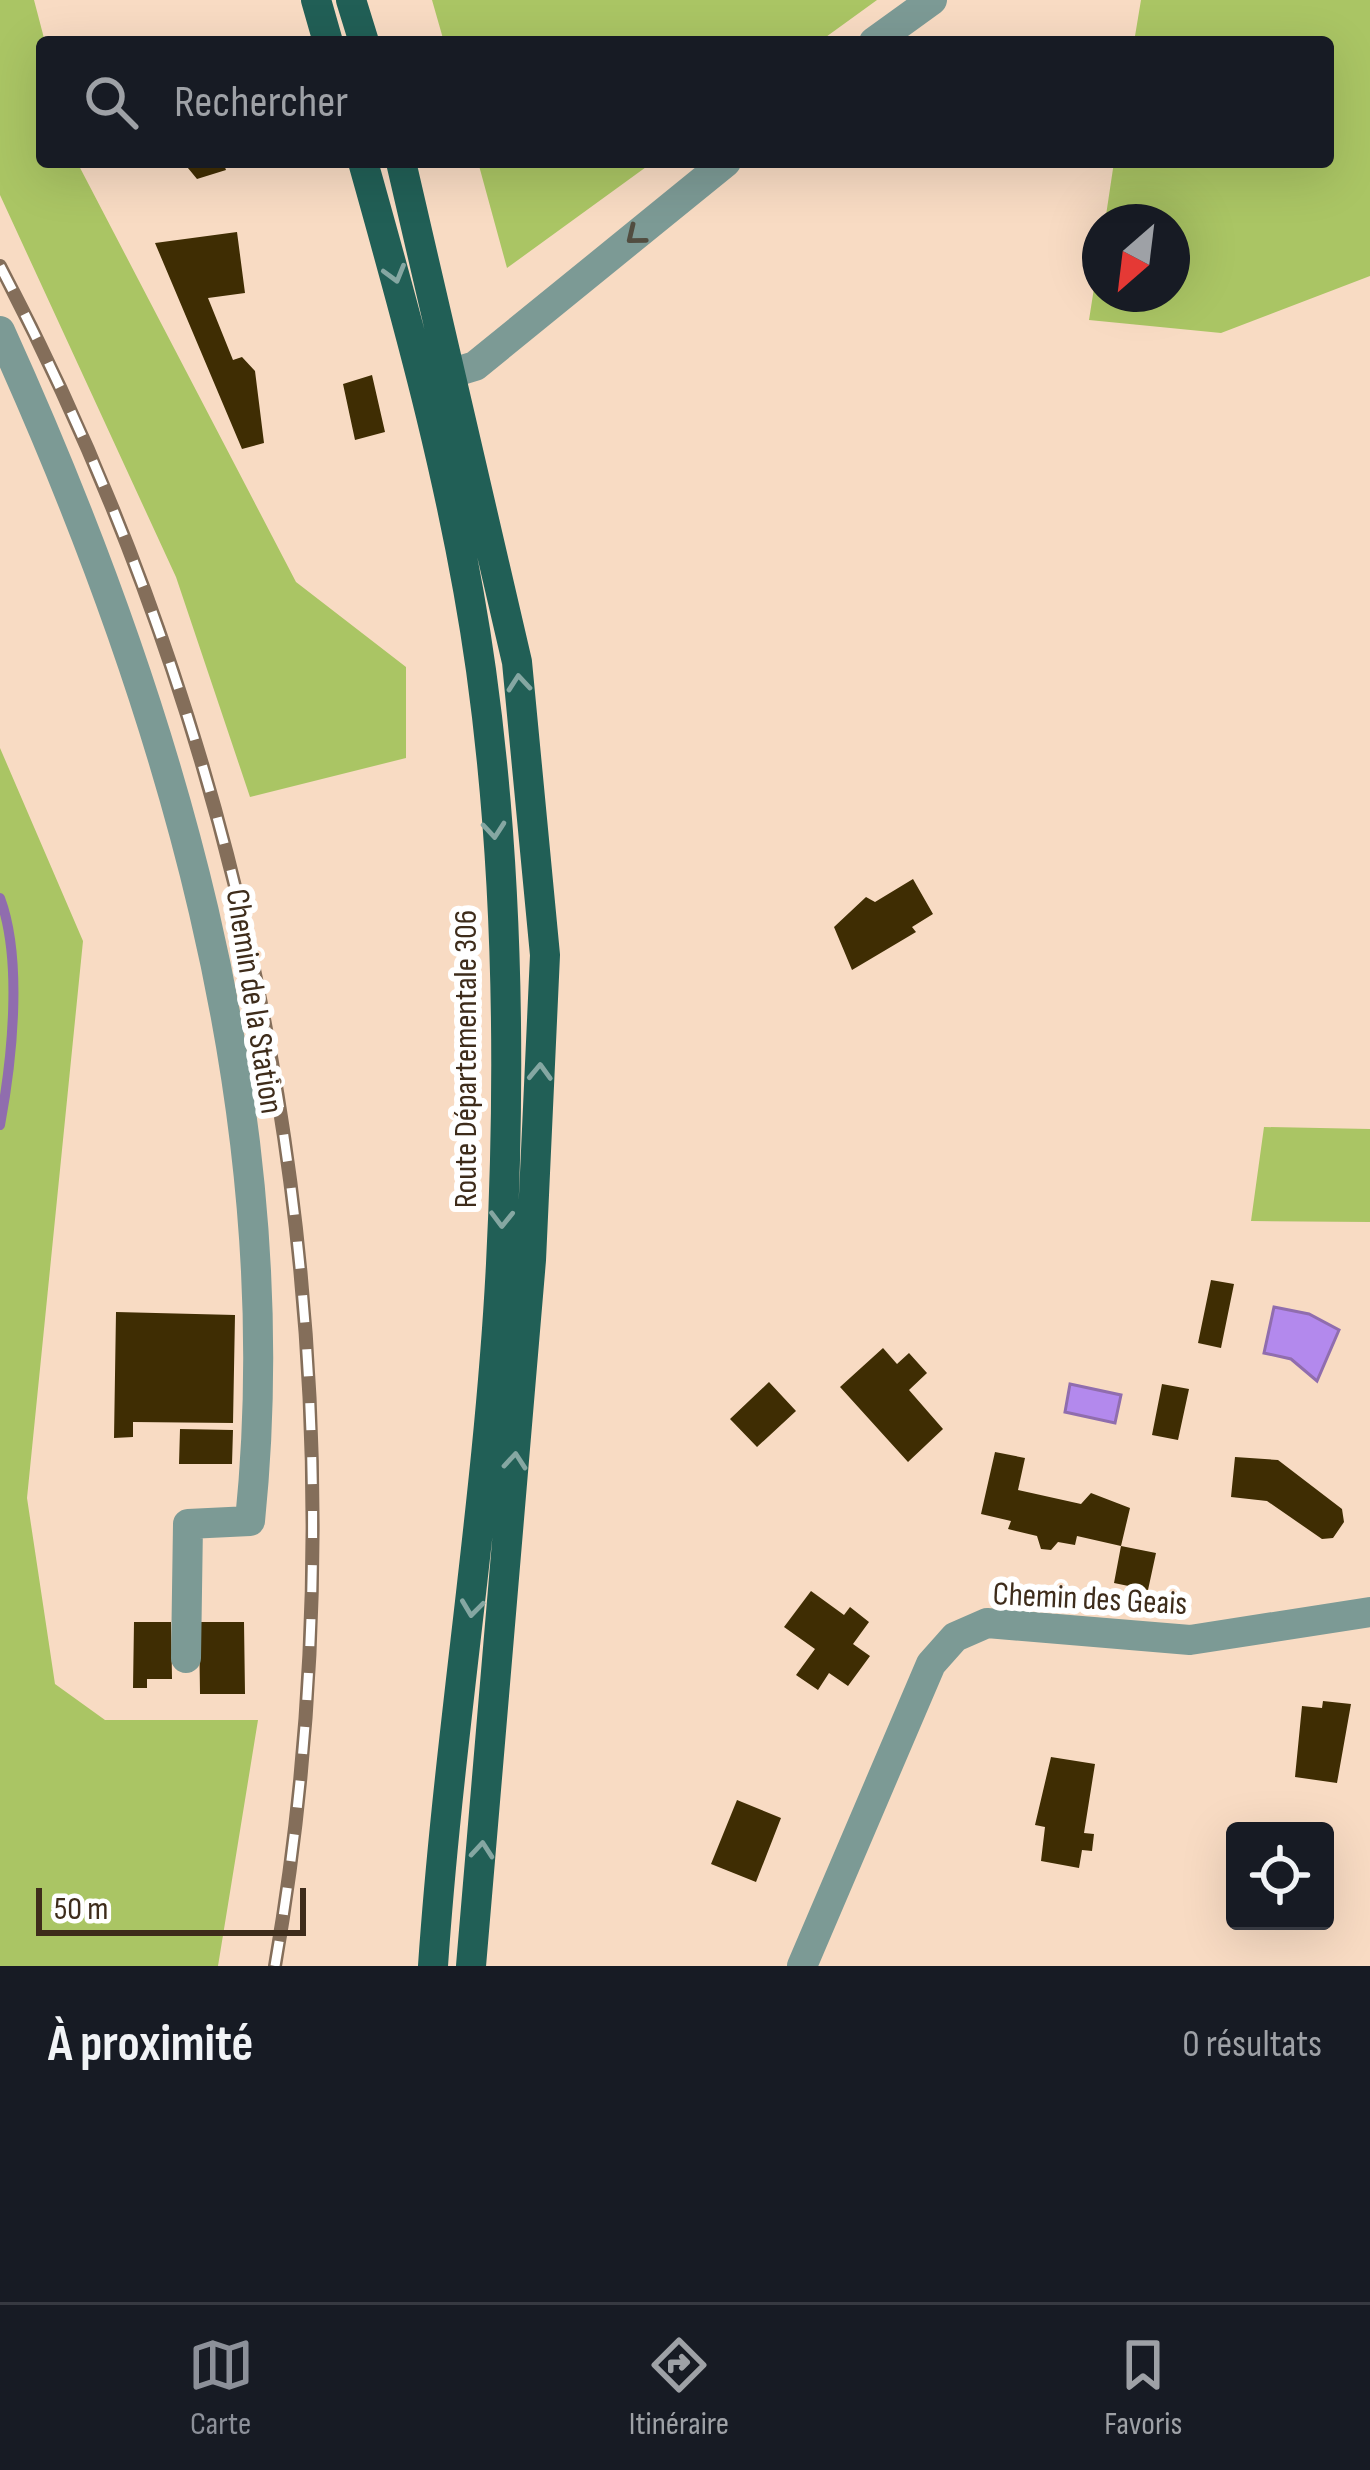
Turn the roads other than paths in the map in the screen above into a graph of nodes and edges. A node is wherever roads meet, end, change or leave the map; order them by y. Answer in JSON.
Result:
{"nodes":[{"id":1,"x":316,"y":0,"type":"edge"},
{"id":2,"x":351,"y":0,"type":"edge"},
{"id":3,"x":932,"y":0,"type":"edge"},
{"id":4,"x":326,"y":36,"type":"edge"},
{"id":5,"x":362,"y":36,"type":"edge"},
{"id":6,"x":882,"y":36,"type":"edge"},
{"id":7,"x":365,"y":168,"type":"edge"},
{"id":8,"x":401,"y":168,"type":"edge"},
{"id":9,"x":719,"y":168,"type":"edge"},
{"id":10,"x":0,"y":331,"type":"edge"},
{"id":11,"x":452,"y":373,"type":"junction"},
{"id":12,"x":1370,"y":1612,"type":"edge"},
{"id":13,"x":186,"y":1658,"type":"dead end"},
{"id":14,"x":433,"y":1966,"type":"edge"},
{"id":15,"x":471,"y":1966,"type":"edge"},
{"id":16,"x":802,"y":1966,"type":"edge"}],
"edges":[{"from":1,"to":4,"type":"main road"},
{"from":2,"to":5,"type":"main road"},
{"from":3,"to":6,"type":"street"},
{"from":7,"to":14,"type":"main road","name":"Route Départementale 306","one_way":true},
{"from":8,"to":11,"type":"main road"},
{"from":9,"to":11,"type":"street","one_way":true},
{"from":10,"to":13,"type":"street","name":"Chemin de la Station"},
{"from":15,"to":11,"type":"main road","one_way":true},
{"from":12,"to":16,"type":"street","name":"Chemin des Geais"}]}
